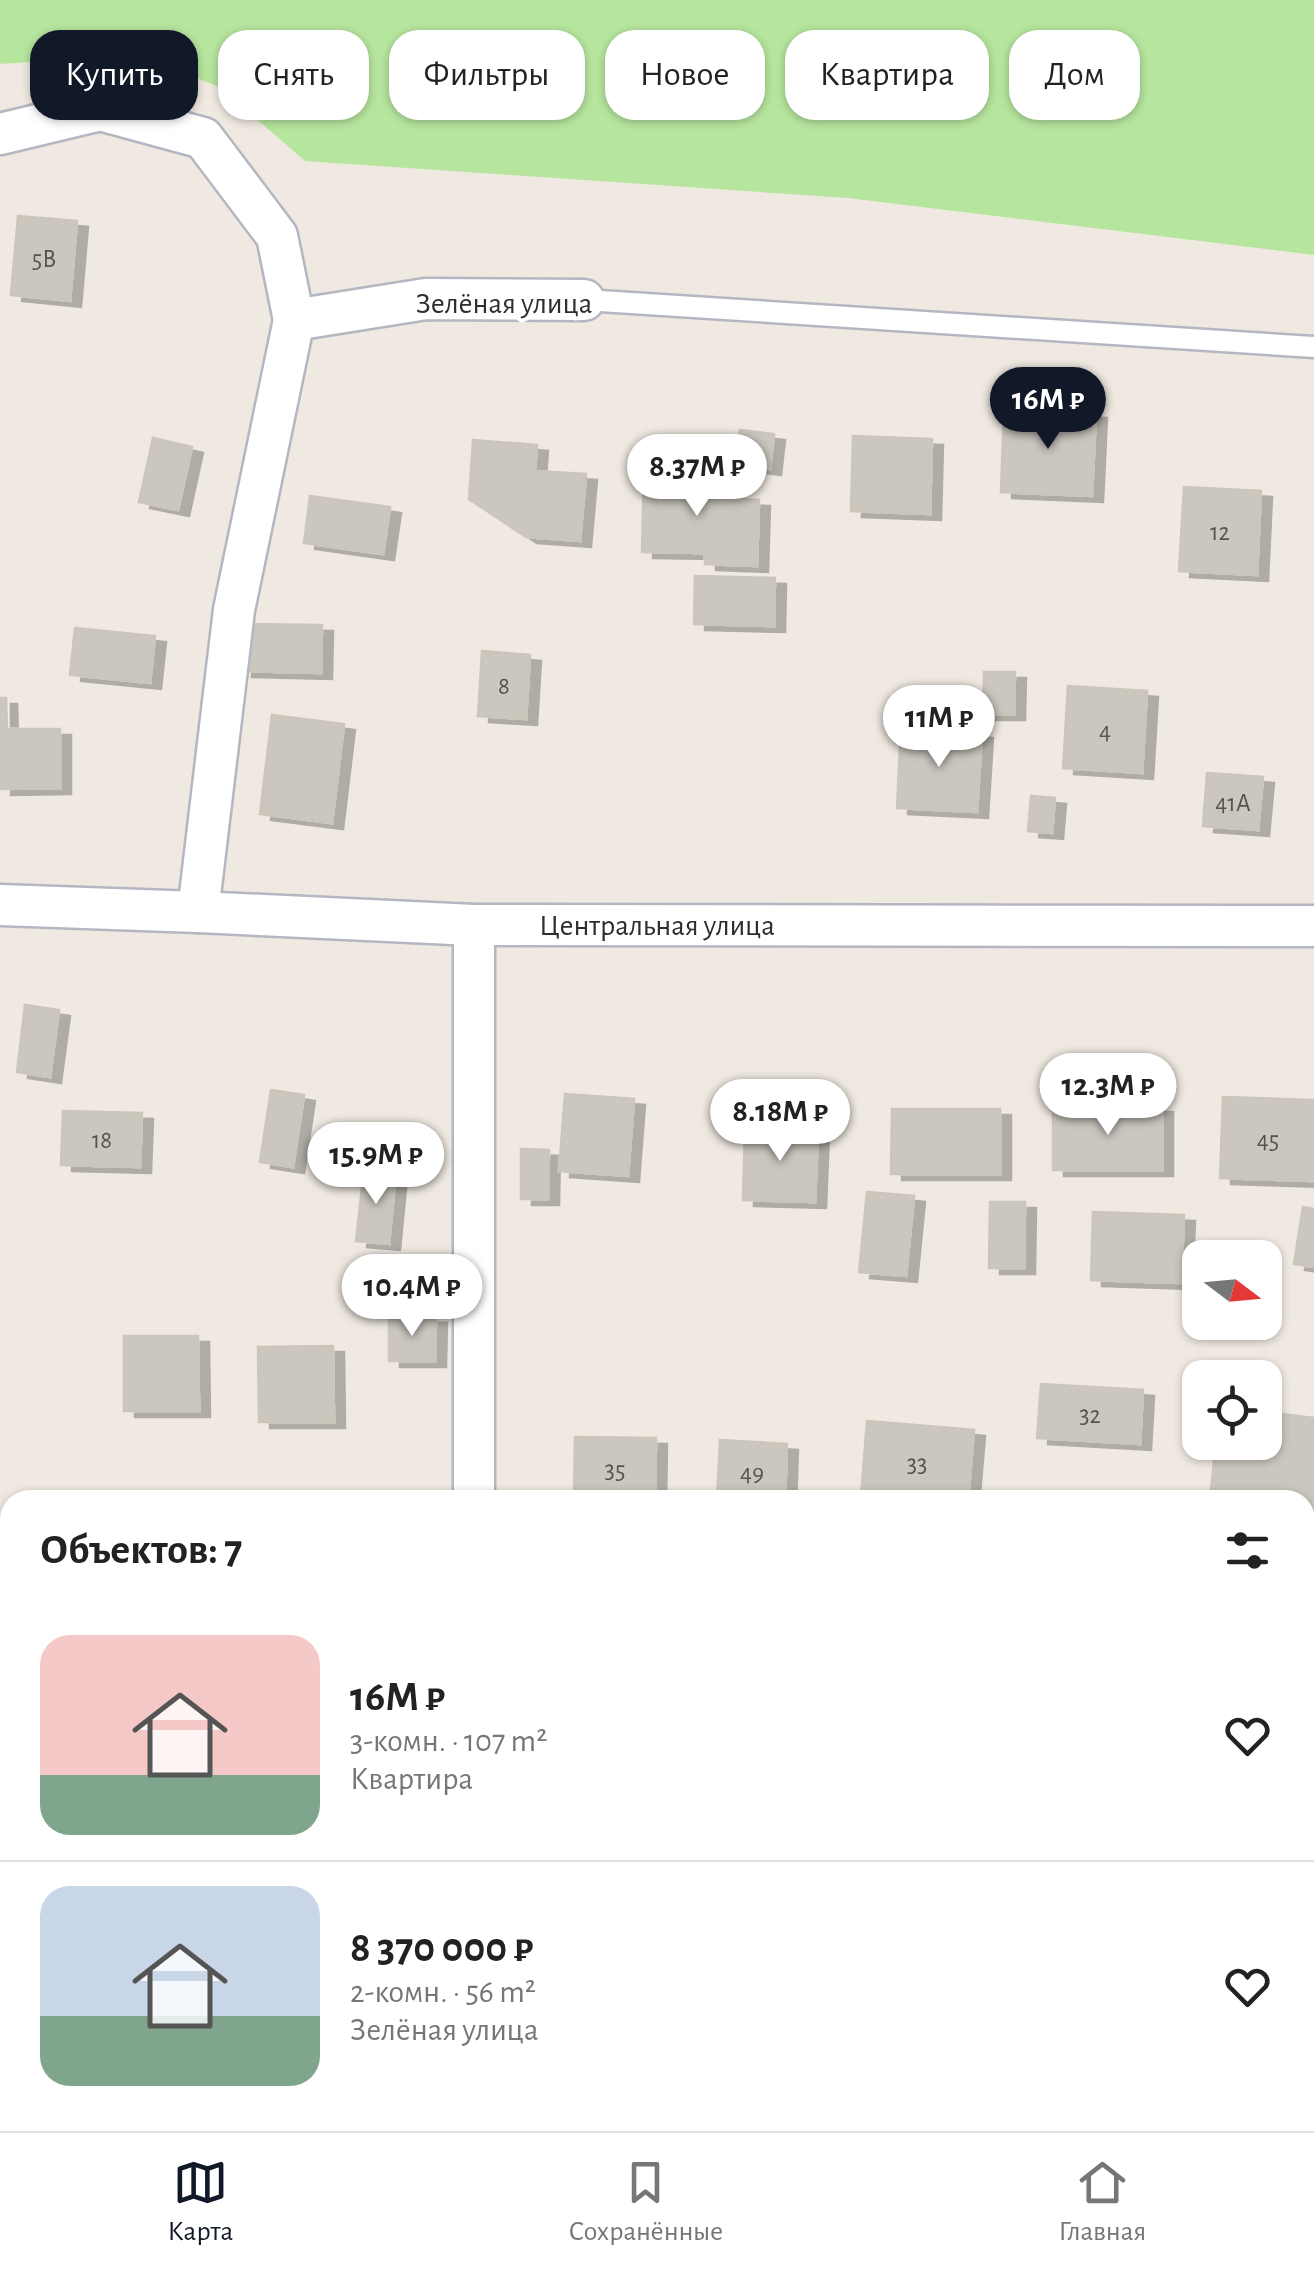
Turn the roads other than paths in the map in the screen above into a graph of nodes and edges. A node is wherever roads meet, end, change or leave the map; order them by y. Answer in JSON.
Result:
{"nodes":[{"id":1,"x":0,"y":134,"type":"edge"},
{"id":2,"x":584,"y":300,"type":"joint"},
{"id":3,"x":294,"y":320,"type":"junction"},
{"id":4,"x":1314,"y":348,"type":"edge"},
{"id":5,"x":0,"y":905,"type":"edge"},
{"id":6,"x":198,"y":912,"type":"junction"},
{"id":7,"x":474,"y":925,"type":"junction"},
{"id":8,"x":1314,"y":926,"type":"edge"},
{"id":9,"x":474,"y":1490,"type":"edge"}],
"edges":[{"from":1,"to":3,"type":"street"},
{"from":2,"to":3,"type":"street","name":"Зелёная улица"},
{"from":2,"to":4,"type":"lane","name":"Зелёная улица"},
{"from":3,"to":6,"type":"street"},
{"from":5,"to":6,"type":"street","name":"Центральная улица"},
{"from":6,"to":7,"type":"street","name":"Центральная улица"},
{"from":7,"to":8,"type":"street","name":"Центральная улица"},
{"from":7,"to":9,"type":"street"}]}
